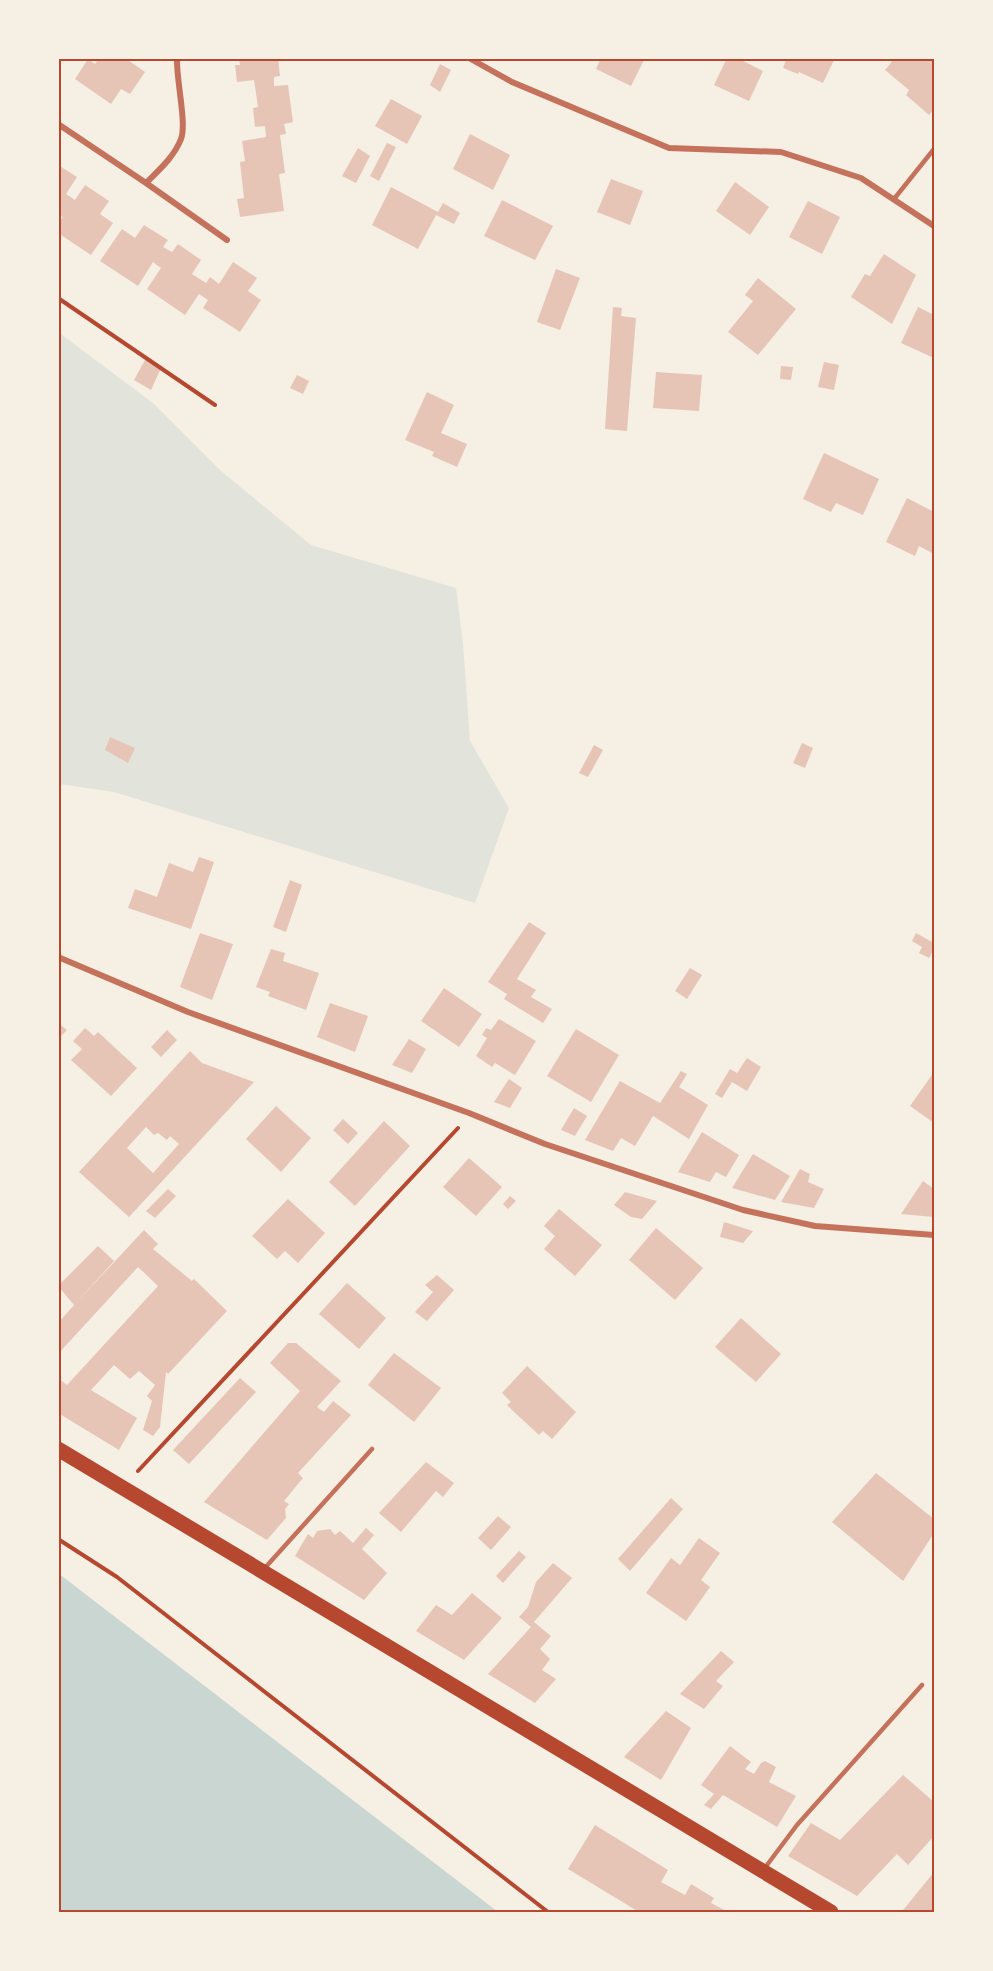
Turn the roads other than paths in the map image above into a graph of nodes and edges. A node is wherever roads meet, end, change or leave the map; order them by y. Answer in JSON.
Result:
{"nodes":[{"id":1,"x":177,"y":58,"type":"edge"},
{"id":2,"x":469,"y":58,"type":"edge"},
{"id":3,"x":58,"y":124,"type":"edge"},
{"id":4,"x":934,"y":149,"type":"edge"},
{"id":5,"x":146,"y":183,"type":"junction"},
{"id":6,"x":894,"y":199,"type":"junction"},
{"id":7,"x":934,"y":226,"type":"edge"},
{"id":8,"x":227,"y":240,"type":"dead end"},
{"id":9,"x":58,"y":957,"type":"edge"},
{"id":10,"x":934,"y":1235,"type":"edge"},
{"id":11,"x":58,"y":1449,"type":"edge"},
{"id":12,"x":372,"y":1449,"type":"dead end"},
{"id":13,"x":261,"y":1572,"type":"junction"},
{"id":14,"x":922,"y":1685,"type":"dead end"},
{"id":15,"x":762,"y":1871,"type":"junction"},
{"id":16,"x":831,"y":1912,"type":"edge"}],
"edges":[{"from":1,"to":5,"type":"street"},
{"from":2,"to":6,"type":"street"},
{"from":3,"to":5,"type":"street"},
{"from":4,"to":6,"type":"lane"},
{"from":5,"to":8,"type":"street"},
{"from":6,"to":7,"type":"street"},
{"from":9,"to":10,"type":"street"},
{"from":11,"to":13,"type":"main road"},
{"from":12,"to":13,"type":"lane"},
{"from":13,"to":15,"type":"main road"},
{"from":14,"to":15,"type":"lane"},
{"from":15,"to":16,"type":"main road"}]}
